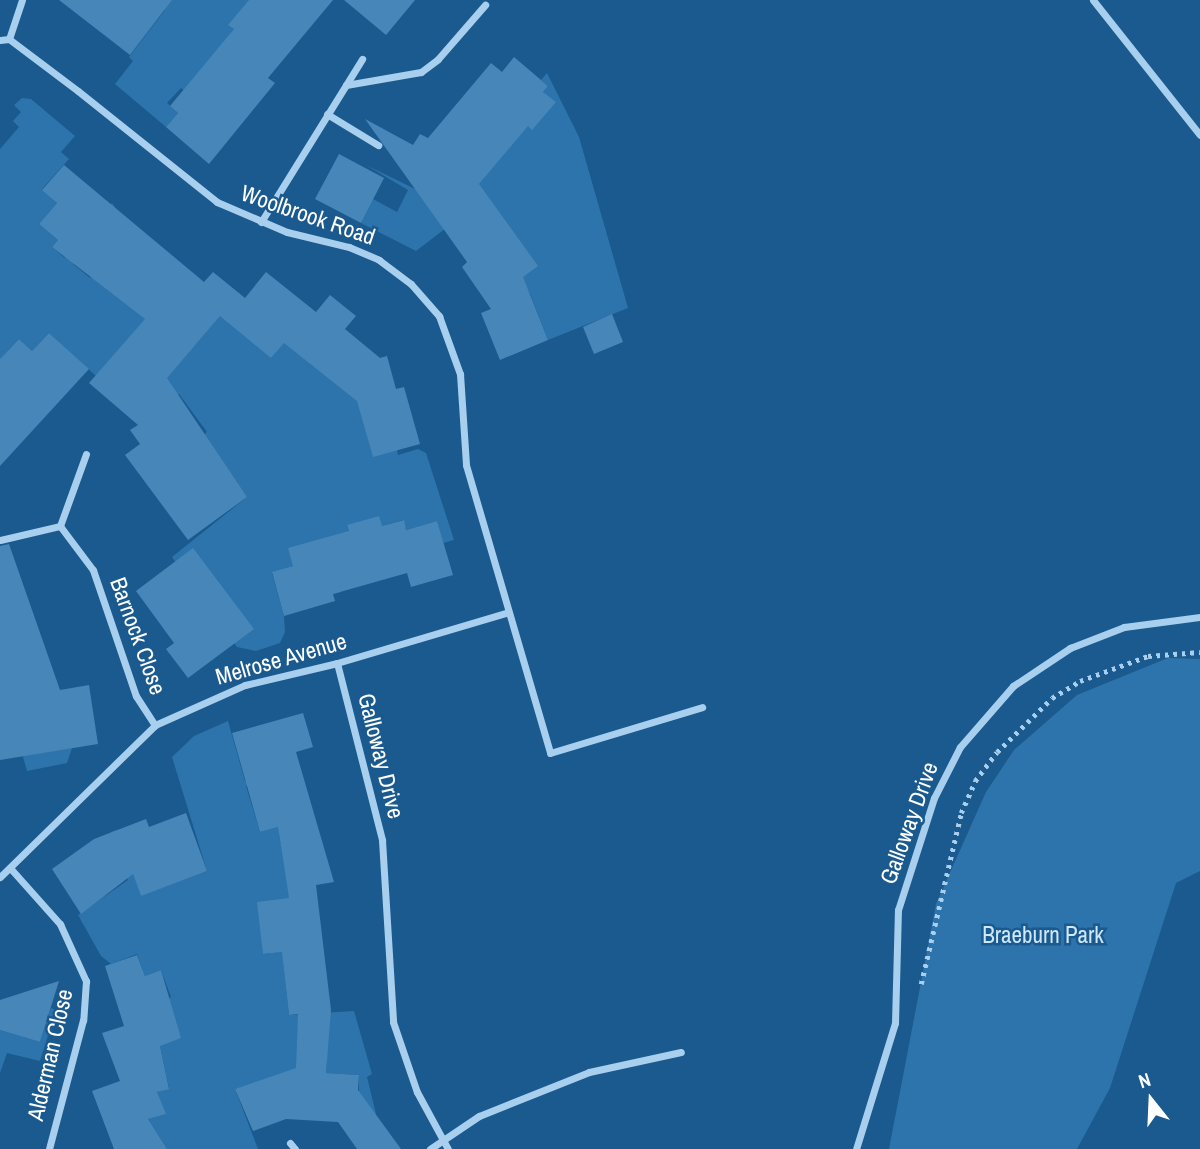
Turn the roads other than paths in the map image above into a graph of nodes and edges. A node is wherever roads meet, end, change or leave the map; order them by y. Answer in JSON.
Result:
{"nodes":[{"id":1,"x":22,"y":0,"type":"edge"},
{"id":2,"x":1093,"y":0,"type":"edge"},
{"id":3,"x":485,"y":5,"type":"dead end"},
{"id":4,"x":9,"y":39,"type":"junction"},
{"id":5,"x":0,"y":40,"type":"edge"},
{"id":6,"x":362,"y":59,"type":"dead end"},
{"id":7,"x":346,"y":85,"type":"junction"},
{"id":8,"x":327,"y":114,"type":"junction"},
{"id":9,"x":1200,"y":135,"type":"edge"},
{"id":10,"x":378,"y":145,"type":"dead end"},
{"id":11,"x":261,"y":222,"type":"junction"},
{"id":12,"x":86,"y":454,"type":"dead end"},
{"id":13,"x":60,"y":526,"type":"junction"},
{"id":14,"x":0,"y":540,"type":"edge"},
{"id":15,"x":509,"y":612,"type":"junction"},
{"id":16,"x":1200,"y":617,"type":"edge"},
{"id":17,"x":337,"y":663,"type":"junction"},
{"id":18,"x":702,"y":707,"type":"dead end"},
{"id":19,"x":155,"y":725,"type":"junction"},
{"id":20,"x":11,"y":869,"type":"junction"},
{"id":21,"x":0,"y":877,"type":"edge"},
{"id":22,"x":681,"y":1052,"type":"dead end"},
{"id":23,"x":442,"y":1142,"type":"junction"},
{"id":24,"x":49,"y":1149,"type":"edge"},
{"id":25,"x":430,"y":1149,"type":"edge"},
{"id":26,"x":448,"y":1149,"type":"edge"},
{"id":27,"x":856,"y":1149,"type":"edge"}],
"edges":[{"from":1,"to":4,"type":"street"},
{"from":2,"to":9,"type":"street"},
{"from":3,"to":7,"type":"street"},
{"from":4,"to":5,"type":"street"},
{"from":4,"to":11,"type":"street","name":"Woolbrook Road"},
{"from":6,"to":7,"type":"street"},
{"from":7,"to":8,"type":"street"},
{"from":8,"to":10,"type":"street"},
{"from":8,"to":11,"type":"street"},
{"from":11,"to":15,"type":"street","name":"Woolbrook Road"},
{"from":12,"to":13,"type":"street"},
{"from":13,"to":14,"type":"street"},
{"from":13,"to":19,"type":"street","name":"Barnock Close"},
{"from":15,"to":17,"type":"street","name":"Melrose Avenue"},
{"from":15,"to":18,"type":"street","name":"Woolbrook Road"},
{"from":16,"to":27,"type":"street","name":"Galloway Drive"},
{"from":17,"to":19,"type":"street","name":"Melrose Avenue"},
{"from":17,"to":23,"type":"street","name":"Galloway Drive"},
{"from":19,"to":20,"type":"street","name":"Melrose Avenue"},
{"from":20,"to":21,"type":"street","name":"Melrose Avenue"},
{"from":20,"to":24,"type":"street","name":"Alderman Close"},
{"from":22,"to":23,"type":"street"},
{"from":23,"to":25,"type":"street"},
{"from":23,"to":26,"type":"street","name":"Galloway Drive"}]}
